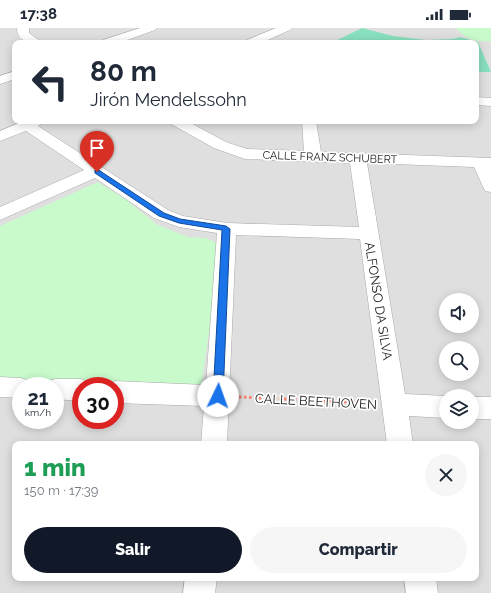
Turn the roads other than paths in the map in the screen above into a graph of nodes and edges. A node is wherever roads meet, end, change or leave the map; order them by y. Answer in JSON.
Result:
{"nodes":[{"id":1,"x":23,"y":28,"type":"edge"},
{"id":2,"x":151,"y":28,"type":"edge"},
{"id":3,"x":286,"y":28,"type":"edge"},
{"id":4,"x":32,"y":40,"type":"edge"},
{"id":5,"x":127,"y":40,"type":"edge"},
{"id":6,"x":257,"y":40,"type":"edge"},
{"id":7,"x":12,"y":76,"type":"edge"},
{"id":8,"x":0,"y":80,"type":"edge"},
{"id":9,"x":479,"y":101,"type":"edge"},
{"id":10,"x":491,"y":102,"type":"edge"},
{"id":11,"x":30,"y":124,"type":"edge"},
{"id":12,"x":33,"y":124,"type":"edge"},
{"id":13,"x":182,"y":124,"type":"edge"},
{"id":14,"x":309,"y":124,"type":"edge"},
{"id":15,"x":0,"y":136,"type":"edge"},
{"id":16,"x":313,"y":156,"type":"junction"},
{"id":17,"x":358,"y":158,"type":"junction"},
{"id":18,"x":486,"y":162,"type":"edge"},
{"id":19,"x":97,"y":172,"type":"junction"},
{"id":20,"x":491,"y":187,"type":"edge"},
{"id":21,"x":0,"y":214,"type":"edge"},
{"id":22,"x":226,"y":229,"type":"junction"},
{"id":23,"x":368,"y":233,"type":"junction"},
{"id":24,"x":0,"y":387,"type":"edge"},
{"id":25,"x":12,"y":388,"type":"edge"},
{"id":26,"x":124,"y":392,"type":"edge"},
{"id":27,"x":218,"y":396,"type":"junction"},
{"id":28,"x":395,"y":404,"type":"junction"},
{"id":29,"x":439,"y":406,"type":"edge"},
{"id":30,"x":479,"y":408,"type":"edge"},
{"id":31,"x":491,"y":408,"type":"edge"},
{"id":32,"x":214,"y":441,"type":"edge"},
{"id":33,"x":400,"y":441,"type":"edge"},
{"id":34,"x":201,"y":581,"type":"edge"},
{"id":35,"x":420,"y":581,"type":"edge"},
{"id":36,"x":199,"y":593,"type":"edge"},
{"id":37,"x":422,"y":593,"type":"edge"}],
"edges":[{"from":1,"to":4,"type":"street"},
{"from":2,"to":5,"type":"street"},
{"from":3,"to":6,"type":"street"},
{"from":7,"to":8,"type":"street"},
{"from":9,"to":10,"type":"street"},
{"from":11,"to":15,"type":"street"},
{"from":12,"to":19,"type":"street"},
{"from":13,"to":16,"type":"street","name":"CALLE FRANZ SCHUBERT"},
{"from":14,"to":16,"type":"street"},
{"from":16,"to":17,"type":"street","name":"CALLE FRANZ SCHUBERT"},
{"from":17,"to":18,"type":"street","name":"CALLE FRANZ SCHUBERT"},
{"from":17,"to":23,"type":"street","name":"ALFONSO DA SILVA"},
{"from":18,"to":20,"type":"street"},
{"from":19,"to":21,"type":"street"},
{"from":19,"to":22,"type":"street"},
{"from":22,"to":23,"type":"street"},
{"from":22,"to":27,"type":"street"},
{"from":23,"to":28,"type":"street","name":"ALFONSO DA SILVA"},
{"from":24,"to":25,"type":"street"},
{"from":26,"to":27,"type":"street"},
{"from":27,"to":32,"type":"street"},
{"from":28,"to":29,"type":"street","name":"CALLE BEETHOVEN"},
{"from":28,"to":33,"type":"street","name":"ALFONSO DA SILVA"},
{"from":30,"to":31,"type":"street"},
{"from":34,"to":36,"type":"street"},
{"from":35,"to":37,"type":"street"}]}
